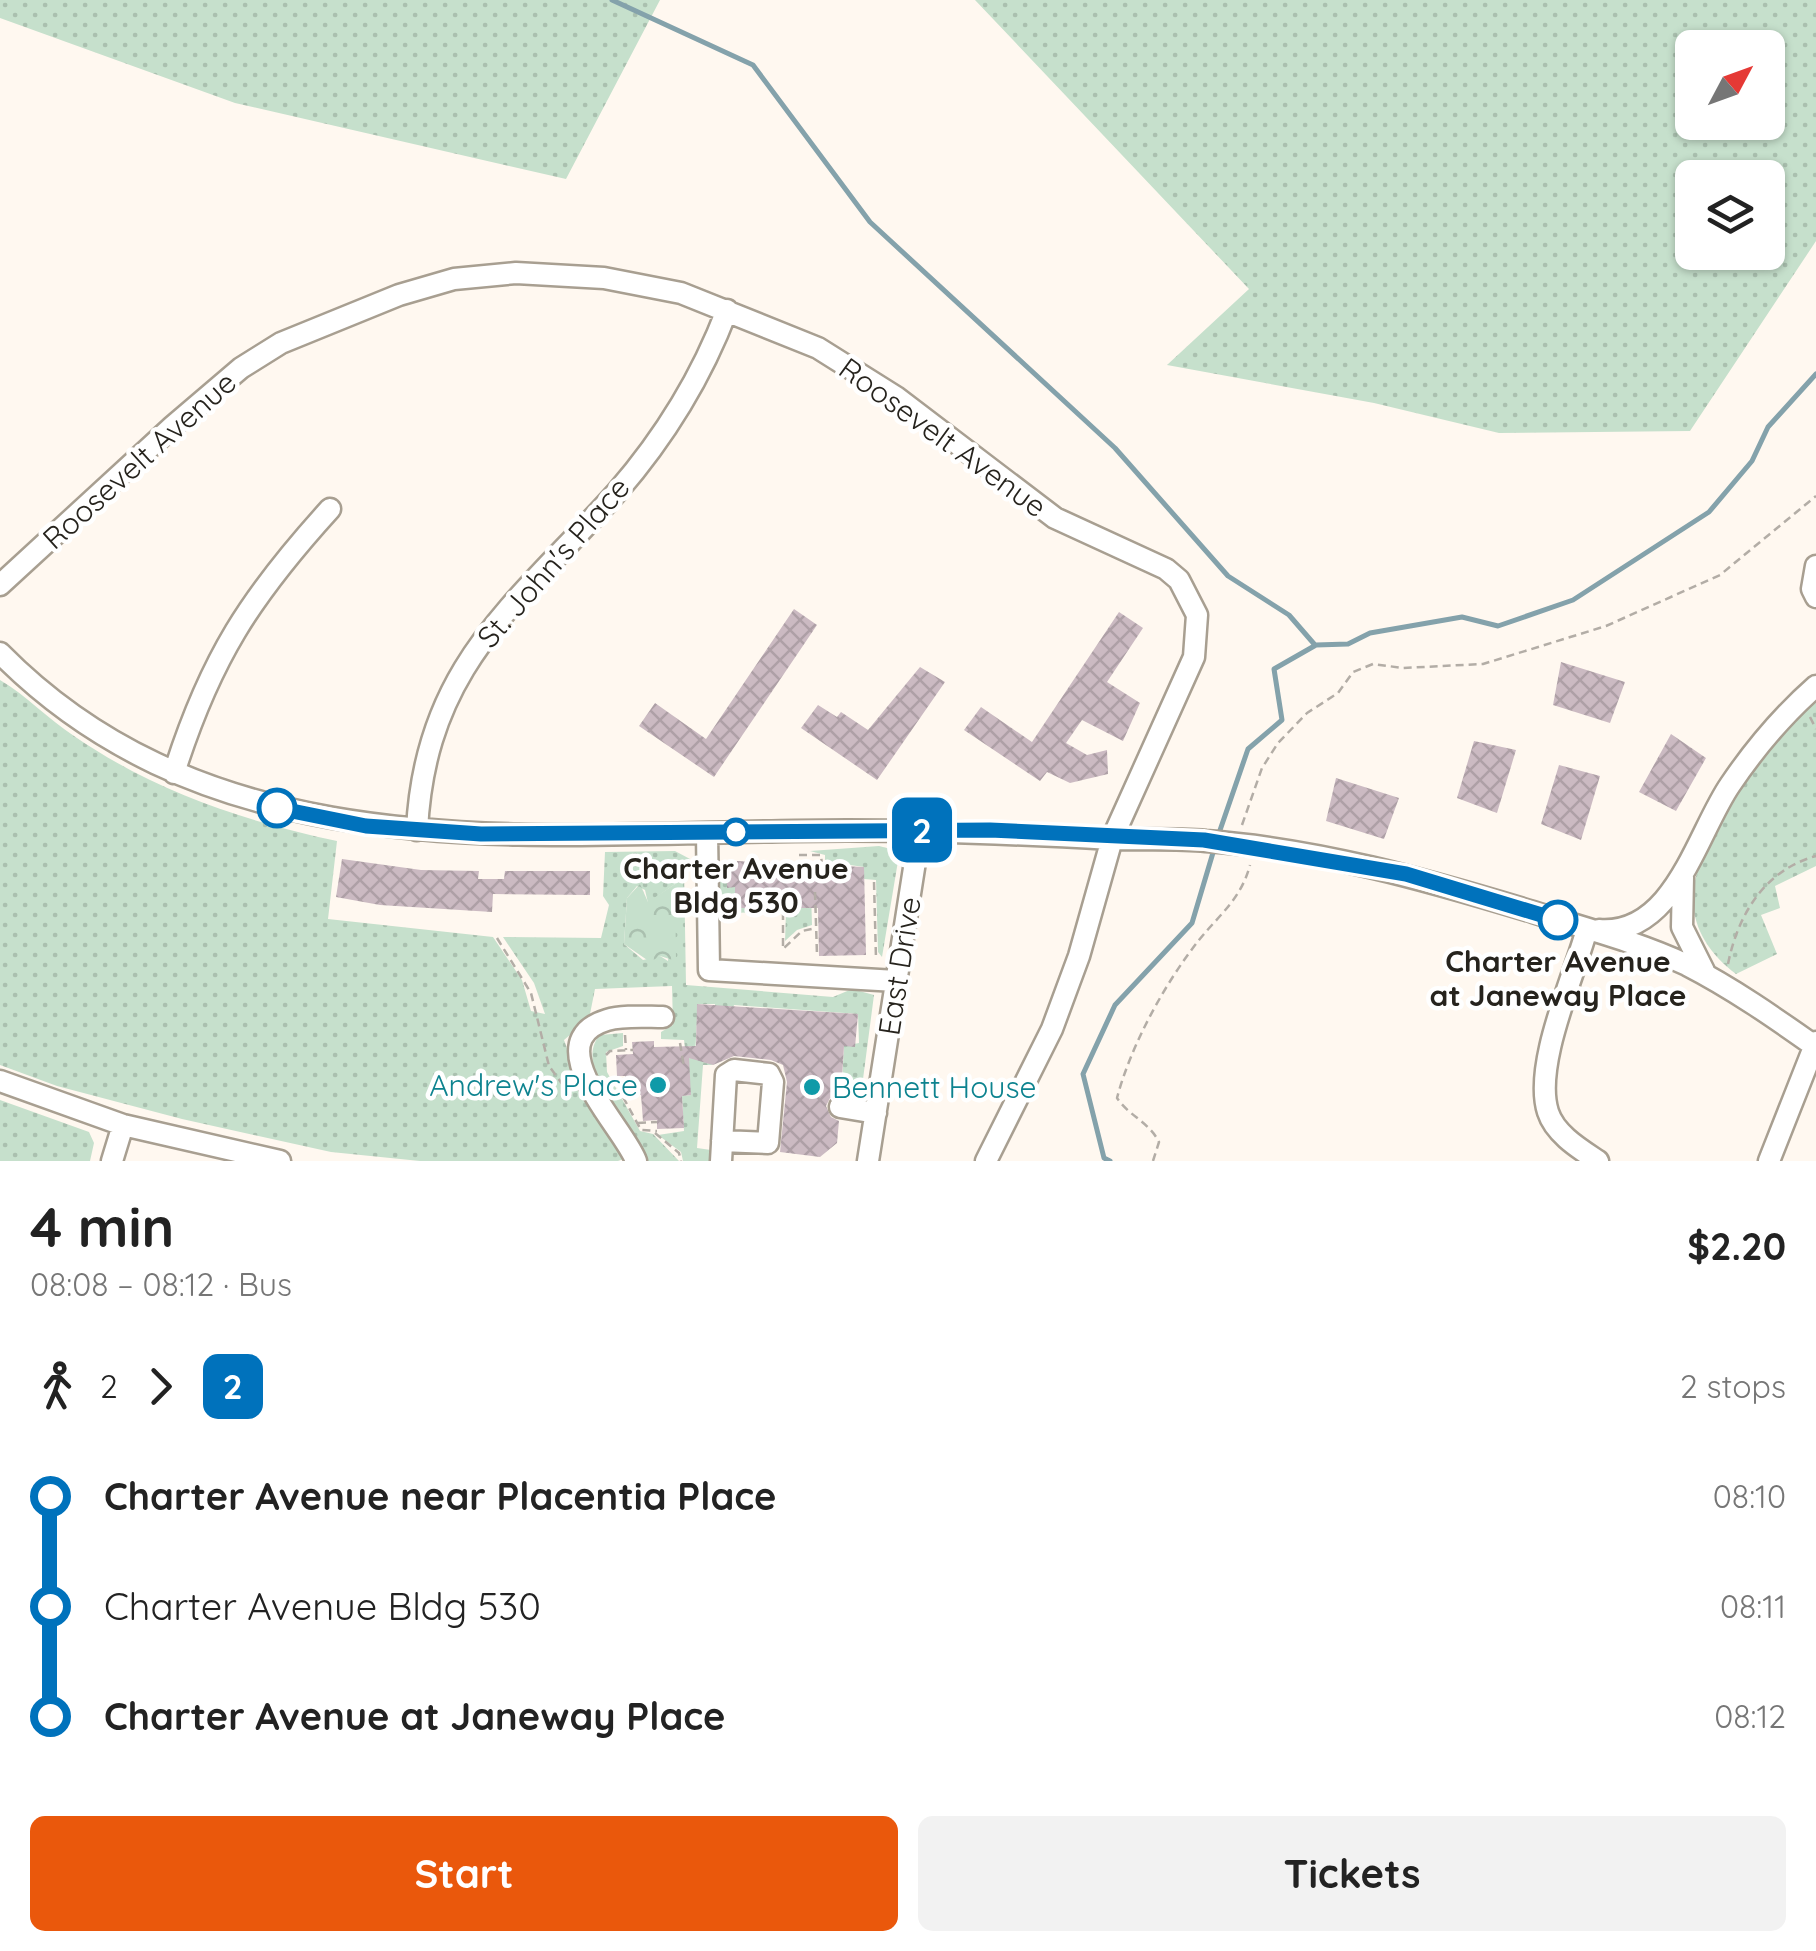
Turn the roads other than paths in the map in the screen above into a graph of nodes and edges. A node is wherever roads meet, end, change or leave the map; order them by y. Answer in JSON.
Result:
{"nodes":[{"id":1,"x":727,"y":310,"type":"junction"},
{"id":2,"x":330,"y":509,"type":"dead end"},
{"id":3,"x":1816,"y":566,"type":"edge"},
{"id":4,"x":0,"y":585,"type":"edge"},
{"id":5,"x":1816,"y":597,"type":"edge"},
{"id":6,"x":0,"y":653,"type":"edge"},
{"id":7,"x":0,"y":666,"type":"edge"},
{"id":8,"x":22,"y":674,"type":"junction"},
{"id":9,"x":1816,"y":686,"type":"edge"},
{"id":10,"x":174,"y":773,"type":"junction"},
{"id":11,"x":417,"y":830,"type":"junction"},
{"id":12,"x":920,"y":830,"type":"junction"},
{"id":13,"x":707,"y":832,"type":"junction"},
{"id":14,"x":1112,"y":839,"type":"junction"},
{"id":15,"x":1683,"y":875,"type":"junction"},
{"id":16,"x":1587,"y":929,"type":"junction"},
{"id":17,"x":896,"y":981,"type":"junction"},
{"id":18,"x":1716,"y":981,"type":"junction"},
{"id":19,"x":663,"y":1017,"type":"dead end"},
{"id":20,"x":1815,"y":1045,"type":"edge"},
{"id":21,"x":0,"y":1081,"type":"edge"},
{"id":22,"x":840,"y":1106,"type":"dead end"},
{"id":23,"x":876,"y":1114,"type":"junction"},
{"id":24,"x":123,"y":1125,"type":"junction"},
{"id":25,"x":112,"y":1161,"type":"edge"},
{"id":26,"x":280,"y":1161,"type":"edge"},
{"id":27,"x":636,"y":1161,"type":"edge"},
{"id":28,"x":868,"y":1161,"type":"edge"},
{"id":29,"x":986,"y":1161,"type":"edge"},
{"id":30,"x":1598,"y":1161,"type":"edge"},
{"id":31,"x":1769,"y":1161,"type":"edge"}],
"edges":[{"from":1,"to":4,"type":"street","name":"Roosevelt Avenue"},
{"from":1,"to":11,"type":"street","name":"St. John's Place"},
{"from":1,"to":14,"type":"street","name":"Roosevelt Avenue"},
{"from":2,"to":10,"type":"street"},
{"from":3,"to":5,"type":"street"},
{"from":6,"to":8,"type":"street"},
{"from":7,"to":8,"type":"street"},
{"from":8,"to":10,"type":"street"},
{"from":9,"to":15,"type":"street"},
{"from":10,"to":11,"type":"street"},
{"from":11,"to":13,"type":"street"},
{"from":12,"to":13,"type":"street"},
{"from":12,"to":14,"type":"street"},
{"from":12,"to":17,"type":"street","name":"East Drive"},
{"from":13,"to":17,"type":"street"},
{"from":14,"to":16,"type":"street"},
{"from":14,"to":29,"type":"street","name":"Roosevelt Avenue"},
{"from":15,"to":16,"type":"street"},
{"from":15,"to":18,"type":"street"},
{"from":16,"to":18,"type":"street"},
{"from":16,"to":30,"type":"street"},
{"from":17,"to":23,"type":"street","name":"East Drive"},
{"from":18,"to":20,"type":"street"},
{"from":19,"to":27,"type":"street"},
{"from":20,"to":31,"type":"street"},
{"from":21,"to":24,"type":"street"},
{"from":22,"to":23,"type":"street"},
{"from":23,"to":28,"type":"street","name":"East Drive"},
{"from":24,"to":25,"type":"street"},
{"from":24,"to":26,"type":"street"}]}
